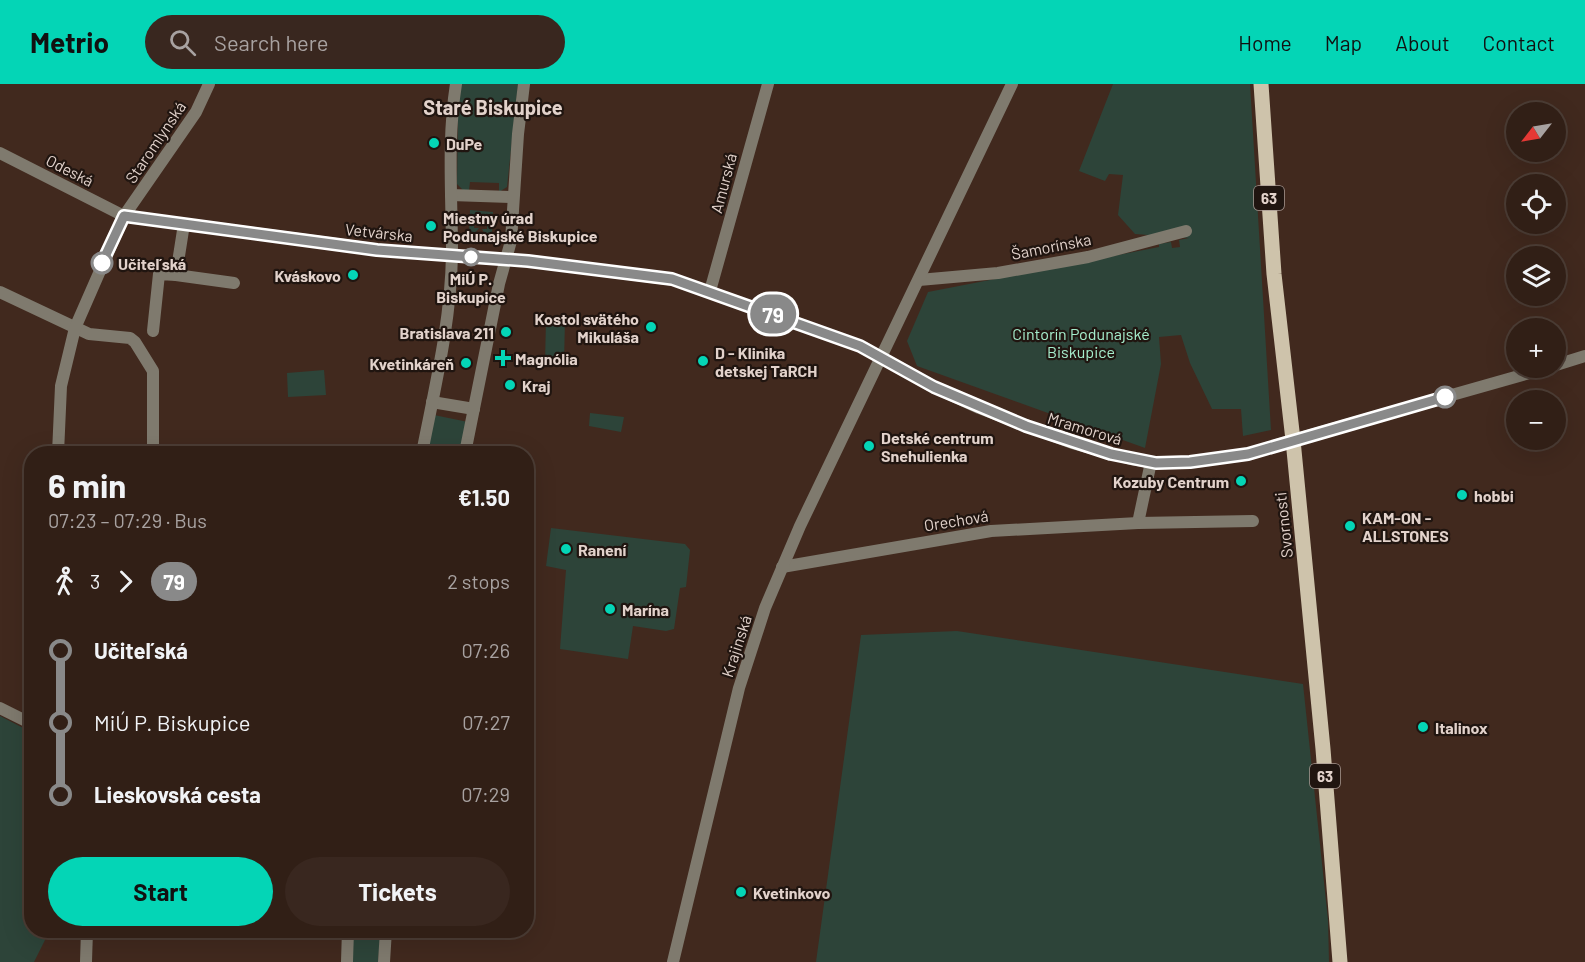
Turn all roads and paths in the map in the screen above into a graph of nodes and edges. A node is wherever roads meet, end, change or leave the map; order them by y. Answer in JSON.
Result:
{"nodes":[{"id":1,"x":209,"y":84,"type":"edge"},
{"id":2,"x":456,"y":84,"type":"edge"},
{"id":3,"x":524,"y":84,"type":"edge"},
{"id":4,"x":768,"y":84,"type":"edge"},
{"id":5,"x":1012,"y":84,"type":"edge"},
{"id":6,"x":1262,"y":84,"type":"edge"},
{"id":7,"x":0,"y":153,"type":"edge"},
{"id":8,"x":451,"y":195,"type":"junction"},
{"id":9,"x":512,"y":197,"type":"junction"},
{"id":10,"x":124,"y":216,"type":"junction"},
{"id":11,"x":184,"y":224,"type":"junction"},
{"id":12,"x":1186,"y":231,"type":"dead end"},
{"id":13,"x":452,"y":255,"type":"junction"},
{"id":14,"x":506,"y":260,"type":"junction"},
{"id":15,"x":176,"y":275,"type":"junction"},
{"id":16,"x":919,"y":280,"type":"junction"},
{"id":17,"x":234,"y":283,"type":"dead end"},
{"id":18,"x":711,"y":291,"type":"junction"},
{"id":19,"x":0,"y":292,"type":"edge"},
{"id":20,"x":75,"y":328,"type":"junction"},
{"id":21,"x":153,"y":331,"type":"dead end"},
{"id":22,"x":1585,"y":356,"type":"edge"},
{"id":23,"x":880,"y":357,"type":"junction"},
{"id":24,"x":1566,"y":362,"type":"edge"},
{"id":25,"x":1512,"y":378,"type":"edge"},
{"id":26,"x":432,"y":402,"type":"junction"},
{"id":27,"x":474,"y":409,"type":"junction"},
{"id":28,"x":1293,"y":440,"type":"junction"},
{"id":29,"x":58,"y":446,"type":"edge"},
{"id":30,"x":153,"y":446,"type":"edge"},
{"id":31,"x":423,"y":446,"type":"edge"},
{"id":32,"x":466,"y":446,"type":"edge"},
{"id":33,"x":1151,"y":462,"type":"junction"},
{"id":34,"x":1253,"y":521,"type":"dead end"},
{"id":35,"x":1138,"y":523,"type":"junction"},
{"id":36,"x":782,"y":567,"type":"junction"},
{"id":37,"x":0,"y":708,"type":"edge"},
{"id":38,"x":24,"y":720,"type":"edge"},
{"id":39,"x":87,"y":938,"type":"edge"},
{"id":40,"x":348,"y":938,"type":"edge"},
{"id":41,"x":386,"y":938,"type":"edge"},
{"id":42,"x":86,"y":962,"type":"edge"},
{"id":43,"x":347,"y":962,"type":"edge"},
{"id":44,"x":384,"y":962,"type":"edge"},
{"id":45,"x":673,"y":962,"type":"edge"},
{"id":46,"x":1340,"y":962,"type":"edge"}],
"edges":[{"from":1,"to":10,"type":"street","name":"Staromlynská"},
{"from":2,"to":8,"type":"street"},
{"from":3,"to":9,"type":"street"},
{"from":4,"to":18,"type":"street","name":"Amurská"},
{"from":5,"to":16,"type":"street"},
{"from":6,"to":28,"type":"main road","name":"Svornosti","number":"63"},
{"from":7,"to":10,"type":"street","name":"Odeská"},
{"from":8,"to":9,"type":"street"},
{"from":8,"to":13,"type":"street"},
{"from":9,"to":14,"type":"street"},
{"from":10,"to":11,"type":"street","name":"Vetvárska"},
{"from":10,"to":20,"type":"street"},
{"from":11,"to":13,"type":"street","name":"Vetvárska"},
{"from":11,"to":15,"type":"street"},
{"from":12,"to":16,"type":"street","name":"Šamorínska"},
{"from":13,"to":14,"type":"street","name":"Vetvárska"},
{"from":13,"to":26,"type":"street"},
{"from":14,"to":18,"type":"street","name":"Vetvárska"},
{"from":14,"to":27,"type":"street"},
{"from":15,"to":17,"type":"street"},
{"from":15,"to":21,"type":"street"},
{"from":16,"to":23,"type":"street"},
{"from":18,"to":23,"type":"street","name":"Vetvárska"},
{"from":19,"to":20,"type":"street"},
{"from":20,"to":29,"type":"street"},
{"from":20,"to":30,"type":"street"},
{"from":22,"to":24,"type":"street"},
{"from":23,"to":33,"type":"street","name":"Mramorová"},
{"from":23,"to":36,"type":"street","name":"Krajinská"},
{"from":25,"to":28,"type":"street","name":"Mramorová"},
{"from":26,"to":27,"type":"street"},
{"from":26,"to":31,"type":"street"},
{"from":27,"to":32,"type":"street"},
{"from":28,"to":33,"type":"street","name":"Mramorová"},
{"from":28,"to":46,"type":"main road","name":"Svornosti","number":"63"},
{"from":33,"to":35,"type":"street"},
{"from":34,"to":35,"type":"street","name":"Orechová"},
{"from":35,"to":36,"type":"street","name":"Orechová"},
{"from":36,"to":45,"type":"street","name":"Krajinská"},
{"from":37,"to":38,"type":"street"},
{"from":39,"to":42,"type":"street"},
{"from":40,"to":43,"type":"street"},
{"from":41,"to":44,"type":"street"}]}
